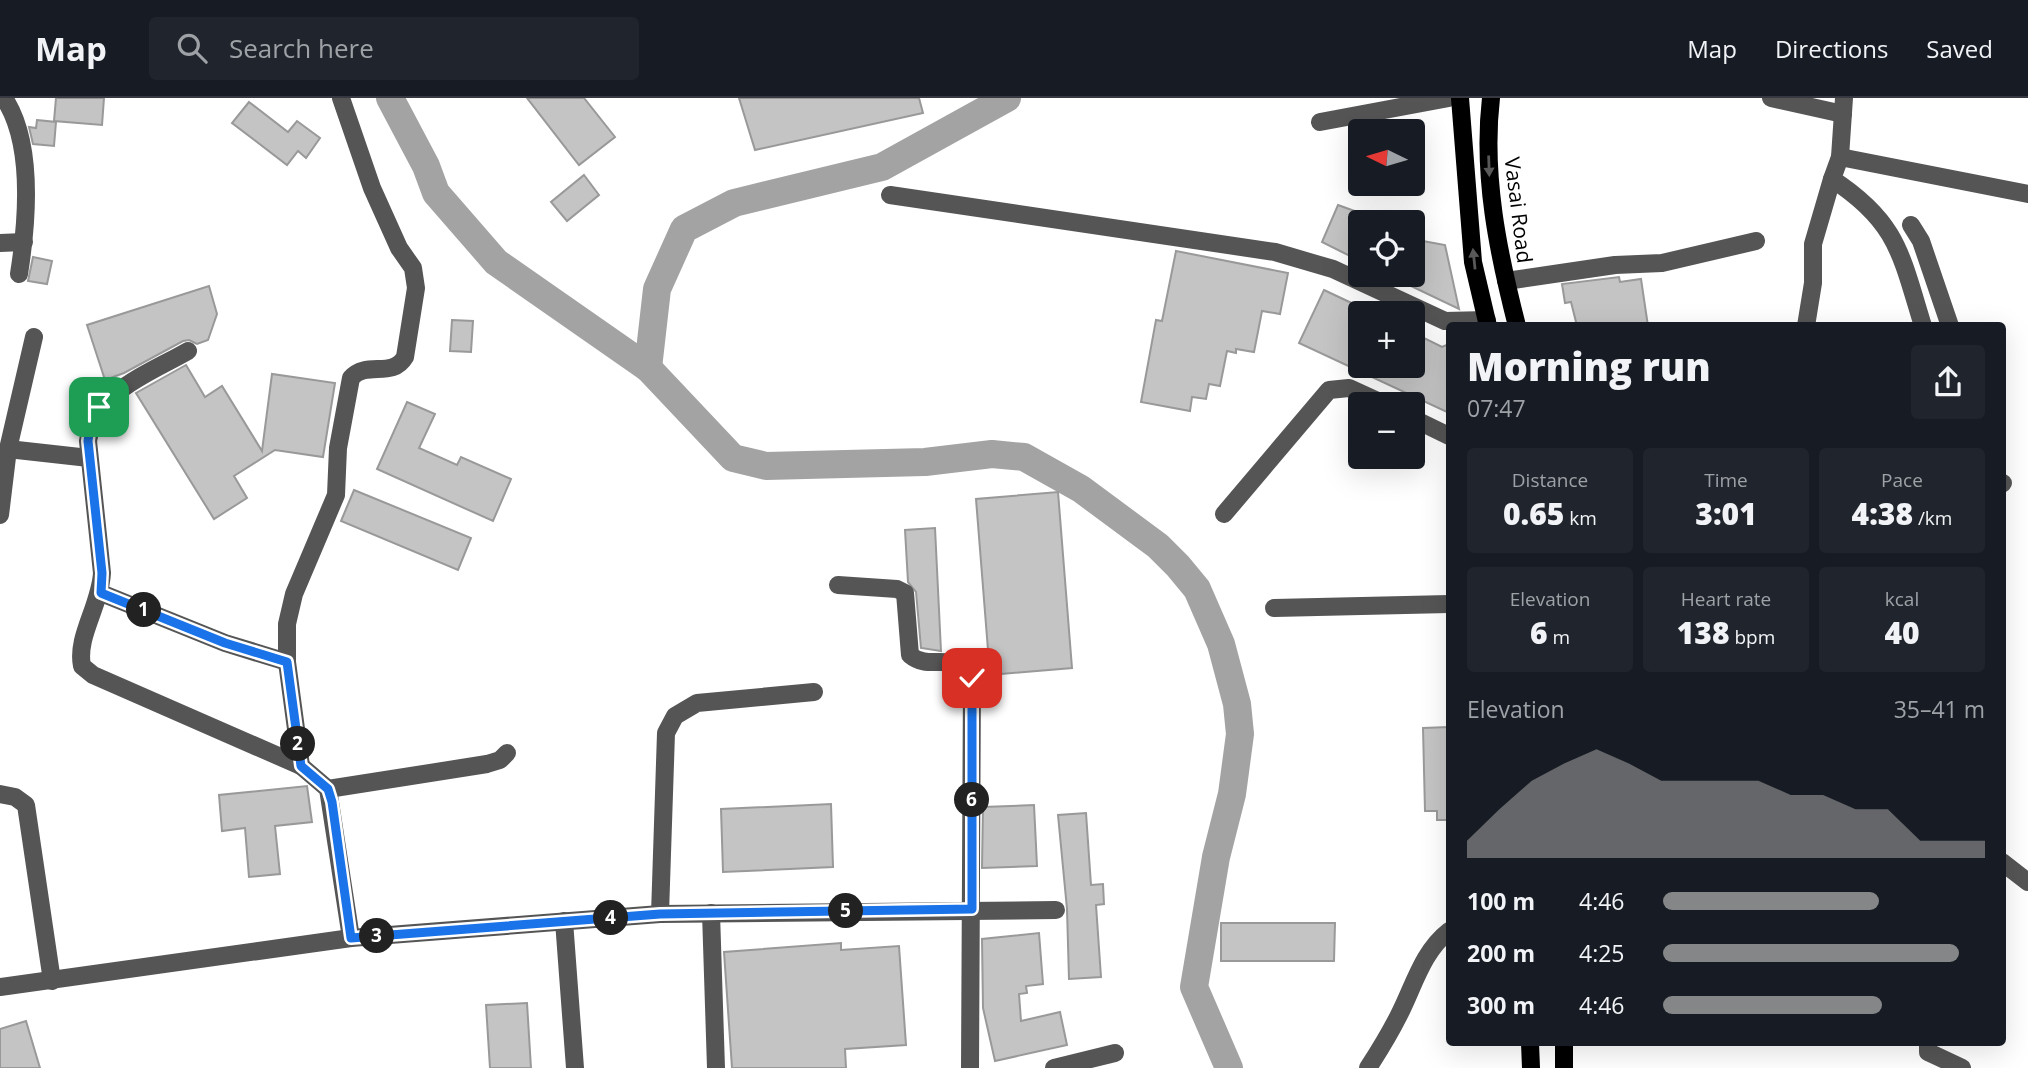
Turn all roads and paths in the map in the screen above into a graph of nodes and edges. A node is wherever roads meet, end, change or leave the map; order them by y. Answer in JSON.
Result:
{"nodes":[{"id":1,"x":4,"y":98,"type":"edge"},
{"id":2,"x":341,"y":98,"type":"edge"},
{"id":3,"x":1449,"y":98,"type":"edge"},
{"id":4,"x":1460,"y":98,"type":"edge"},
{"id":5,"x":1491,"y":98,"type":"edge"},
{"id":6,"x":1771,"y":98,"type":"edge"},
{"id":7,"x":1843,"y":106,"type":"edge"},
{"id":8,"x":1320,"y":122,"type":"dead end"},
{"id":9,"x":1840,"y":157,"type":"junction"},
{"id":10,"x":1832,"y":179,"type":"junction"},
{"id":11,"x":2028,"y":194,"type":"edge"},
{"id":12,"x":890,"y":195,"type":"dead end"},
{"id":13,"x":1911,"y":225,"type":"dead end"},
{"id":14,"x":1756,"y":241,"type":"dead end"},
{"id":15,"x":24,"y":242,"type":"junction"},
{"id":16,"x":0,"y":243,"type":"edge"},
{"id":17,"x":19,"y":274,"type":"dead end"},
{"id":18,"x":1506,"y":281,"type":"junction"},
{"id":19,"x":1466,"y":322,"type":"edge"},
{"id":20,"x":1488,"y":322,"type":"edge"},
{"id":21,"x":1516,"y":322,"type":"edge"},
{"id":22,"x":1808,"y":322,"type":"edge"},
{"id":23,"x":1922,"y":322,"type":"edge"},
{"id":24,"x":1949,"y":322,"type":"edge"},
{"id":25,"x":34,"y":337,"type":"dead end"},
{"id":26,"x":188,"y":351,"type":"dead end"},
{"id":27,"x":1359,"y":392,"type":"edge"},
{"id":28,"x":1425,"y":424,"type":"edge"},
{"id":29,"x":1446,"y":435,"type":"edge"},
{"id":30,"x":8,"y":449,"type":"junction"},
{"id":31,"x":89,"y":458,"type":"junction"},
{"id":32,"x":1224,"y":514,"type":"dead end"},
{"id":33,"x":0,"y":515,"type":"edge"},
{"id":34,"x":838,"y":586,"type":"dead end"},
{"id":35,"x":101,"y":593,"type":"junction"},
{"id":36,"x":1446,"y":604,"type":"edge"},
{"id":37,"x":1274,"y":608,"type":"dead end"},
{"id":38,"x":287,"y":662,"type":"junction"},
{"id":39,"x":814,"y":692,"type":"dead end"},
{"id":40,"x":507,"y":753,"type":"dead end"},
{"id":41,"x":301,"y":766,"type":"junction"},
{"id":42,"x":328,"y":789,"type":"junction"},
{"id":43,"x":0,"y":794,"type":"edge"},
{"id":44,"x":2006,"y":865,"type":"edge"},
{"id":45,"x":2028,"y":882,"type":"edge"},
{"id":46,"x":972,"y":909,"type":"junction"},
{"id":47,"x":1056,"y":910,"type":"dead end"},
{"id":48,"x":711,"y":913,"type":"junction"},
{"id":49,"x":660,"y":914,"type":"junction"},
{"id":50,"x":564,"y":921,"type":"junction"},
{"id":51,"x":1446,"y":933,"type":"edge"},
{"id":52,"x":351,"y":938,"type":"junction"},
{"id":53,"x":52,"y":981,"type":"junction"},
{"id":54,"x":0,"y":987,"type":"edge"},
{"id":55,"x":1530,"y":1046,"type":"edge"},
{"id":56,"x":1564,"y":1046,"type":"edge"},
{"id":57,"x":1928,"y":1046,"type":"edge"},
{"id":58,"x":1115,"y":1053,"type":"dead end"},
{"id":59,"x":575,"y":1068,"type":"edge"},
{"id":60,"x":716,"y":1068,"type":"edge"},
{"id":61,"x":970,"y":1068,"type":"edge"},
{"id":62,"x":1054,"y":1068,"type":"edge"},
{"id":63,"x":1368,"y":1068,"type":"edge"},
{"id":64,"x":1531,"y":1068,"type":"edge"},
{"id":65,"x":1564,"y":1068,"type":"edge"},
{"id":66,"x":1962,"y":1068,"type":"edge"}],
"edges":[{"from":1,"to":15,"type":"street"},
{"from":2,"to":38,"type":"street"},
{"from":3,"to":8,"type":"street"},
{"from":20,"to":4,"type":"main road","one_way":true},
{"from":5,"to":18,"type":"main road","name":"Vasai Road","one_way":true},
{"from":6,"to":7,"type":"street"},
{"from":7,"to":9,"type":"street"},
{"from":9,"to":10,"type":"street"},
{"from":9,"to":11,"type":"street"},
{"from":10,"to":22,"type":"street"},
{"from":10,"to":23,"type":"street"},
{"from":12,"to":19,"type":"street"},
{"from":13,"to":24,"type":"street"},
{"from":14,"to":18,"type":"street"},
{"from":15,"to":16,"type":"street"},
{"from":15,"to":17,"type":"street"},
{"from":18,"to":21,"type":"main road","name":"Vasai Road"},
{"from":25,"to":30,"type":"street"},
{"from":26,"to":31,"type":"street"},
{"from":27,"to":32,"type":"street"},
{"from":28,"to":29,"type":"street"},
{"from":30,"to":31,"type":"street"},
{"from":30,"to":33,"type":"street"},
{"from":31,"to":35,"type":"street"},
{"from":34,"to":46,"type":"street"},
{"from":35,"to":38,"type":"street"},
{"from":35,"to":41,"type":"street"},
{"from":36,"to":37,"type":"street"},
{"from":38,"to":41,"type":"street"},
{"from":39,"to":49,"type":"street"},
{"from":40,"to":42,"type":"street"},
{"from":41,"to":42,"type":"street"},
{"from":42,"to":52,"type":"street"},
{"from":43,"to":53,"type":"street"},
{"from":44,"to":45,"type":"street"},
{"from":46,"to":47,"type":"street"},
{"from":46,"to":48,"type":"street"},
{"from":46,"to":61,"type":"street"},
{"from":48,"to":49,"type":"street"},
{"from":48,"to":60,"type":"street"},
{"from":49,"to":50,"type":"street"},
{"from":50,"to":52,"type":"street"},
{"from":50,"to":59,"type":"street"},
{"from":51,"to":63,"type":"street"},
{"from":52,"to":53,"type":"street"},
{"from":53,"to":54,"type":"street"},
{"from":55,"to":64,"type":"main road"},
{"from":56,"to":65,"type":"main road"},
{"from":57,"to":66,"type":"street"},
{"from":58,"to":62,"type":"street"}]}
